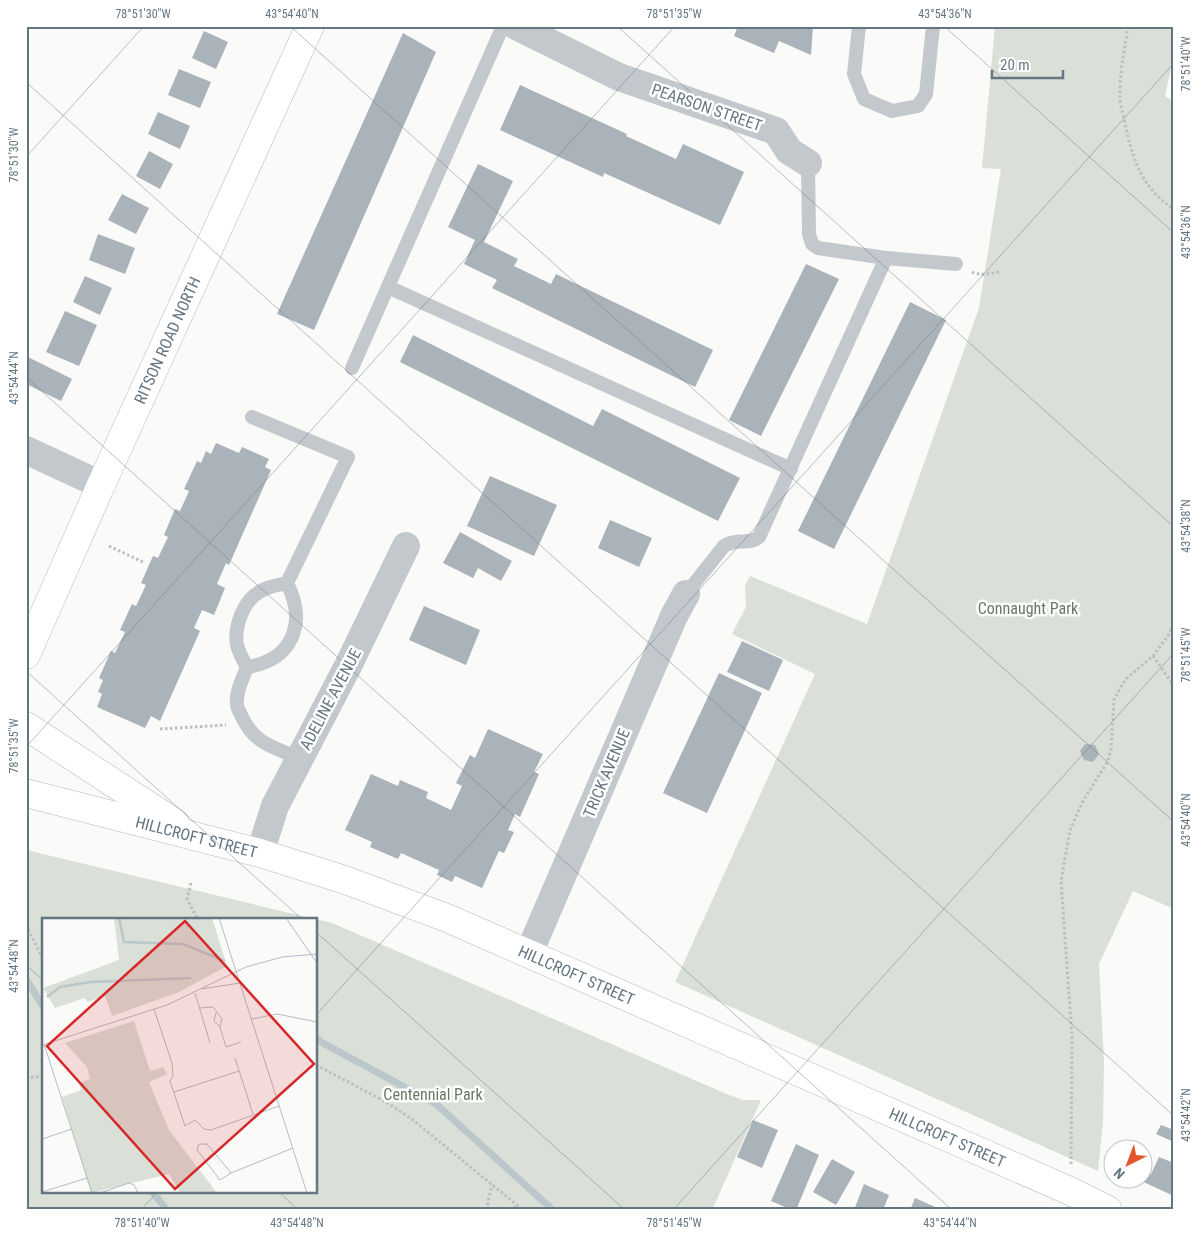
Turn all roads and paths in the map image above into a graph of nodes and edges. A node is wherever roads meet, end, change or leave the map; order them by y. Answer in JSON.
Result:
{"nodes":[{"id":1,"x":310,"y":26,"type":"edge"},
{"id":2,"x":503,"y":26,"type":"edge"},
{"id":3,"x":516,"y":26,"type":"edge"},
{"id":4,"x":859,"y":26,"type":"edge"},
{"id":5,"x":933,"y":26,"type":"edge"},
{"id":6,"x":1128,"y":26,"type":"edge"},
{"id":7,"x":808,"y":163,"type":"joint"},
{"id":8,"x":1174,"y":209,"type":"edge"},
{"id":9,"x":886,"y":258,"type":"junction"},
{"id":10,"x":956,"y":264,"type":"joint"},
{"id":11,"x":1000,"y":271,"type":"dead end"},
{"id":12,"x":388,"y":287,"type":"junction"},
{"id":13,"x":352,"y":368,"type":"dead end"},
{"id":14,"x":252,"y":416,"type":"dead end"},
{"id":15,"x":26,"y":450,"type":"edge"},
{"id":16,"x":791,"y":469,"type":"junction"},
{"id":17,"x":101,"y":485,"type":"junction"},
{"id":18,"x":109,"y":546,"type":"dead end"},
{"id":19,"x":406,"y":546,"type":"dead end"},
{"id":20,"x":146,"y":563,"type":"dead end"},
{"id":21,"x":287,"y":583,"type":"junction"},
{"id":22,"x":686,"y":594,"type":"joint"},
{"id":23,"x":1174,"y":623,"type":"edge"},
{"id":24,"x":26,"y":655,"type":"edge"},
{"id":25,"x":1153,"y":656,"type":"junction"},
{"id":26,"x":247,"y":667,"type":"junction"},
{"id":27,"x":1174,"y":686,"type":"edge"},
{"id":28,"x":245,"y":724,"type":"junction"},
{"id":29,"x":26,"y":726,"type":"edge"},
{"id":30,"x":160,"y":730,"type":"dead end"},
{"id":31,"x":299,"y":758,"type":"junction"},
{"id":32,"x":26,"y":793,"type":"edge"},
{"id":33,"x":207,"y":840,"type":"junction"},
{"id":34,"x":260,"y":853,"type":"junction"},
{"id":35,"x":190,"y":883,"type":"dead end"},
{"id":36,"x":197,"y":918,"type":"edge"},
{"id":37,"x":26,"y":925,"type":"edge"},
{"id":38,"x":529,"y":953,"type":"junction"},
{"id":39,"x":42,"y":957,"type":"edge"},
{"id":40,"x":318,"y":1066,"type":"edge"},
{"id":41,"x":42,"y":1076,"type":"edge"},
{"id":42,"x":26,"y":1078,"type":"edge"},
{"id":43,"x":1071,"y":1169,"type":"dead end"},
{"id":44,"x":492,"y":1184,"type":"junction"},
{"id":45,"x":158,"y":1194,"type":"edge"},
{"id":46,"x":519,"y":1206,"type":"junction"},
{"id":47,"x":166,"y":1210,"type":"edge"},
{"id":48,"x":486,"y":1210,"type":"edge"},
{"id":49,"x":509,"y":1210,"type":"edge"},
{"id":50,"x":523,"y":1210,"type":"edge"},
{"id":51,"x":1108,"y":1210,"type":"edge"}],
"edges":[{"from":1,"to":17,"type":"street","name":"RITSON ROAD NORTH"},
{"from":2,"to":12,"type":"lane"},
{"from":3,"to":7,"type":"street","name":"PEARSON STREET"},
{"from":4,"to":5,"type":"lane"},
{"from":6,"to":8,"type":"path"},
{"from":7,"to":9,"type":"lane","name":"PEARSON STREET"},
{"from":9,"to":10,"type":"lane"},
{"from":9,"to":16,"type":"lane"},
{"from":10,"to":11,"type":"path"},
{"from":12,"to":13,"type":"lane"},
{"from":12,"to":16,"type":"lane"},
{"from":14,"to":21,"type":"lane"},
{"from":15,"to":17,"type":"street"},
{"from":16,"to":22,"type":"lane"},
{"from":17,"to":24,"type":"street","name":"RITSON ROAD NORTH"},
{"from":18,"to":20,"type":"path"},
{"from":19,"to":31,"type":"street","name":"ADELINE AVENUE"},
{"from":21,"to":26,"type":"lane"},
{"from":21,"to":26,"type":"lane"},
{"from":22,"to":38,"type":"street","name":"TRICK AVENUE"},
{"from":23,"to":25,"type":"path"},
{"from":25,"to":27,"type":"path"},
{"from":25,"to":43,"type":"path"},
{"from":26,"to":28,"type":"lane"},
{"from":28,"to":30,"type":"path"},
{"from":28,"to":31,"type":"lane"},
{"from":29,"to":33,"type":"street"},
{"from":31,"to":34,"type":"street","name":"ADELINE AVENUE"},
{"from":32,"to":33,"type":"street","name":"HILLCROFT STREET"},
{"from":33,"to":34,"type":"street","name":"HILLCROFT STREET"},
{"from":34,"to":38,"type":"street","name":"HILLCROFT STREET"},
{"from":35,"to":36,"type":"path"},
{"from":37,"to":39,"type":"path"},
{"from":38,"to":51,"type":"street","name":"HILLCROFT STREET"},
{"from":40,"to":44,"type":"path"},
{"from":41,"to":42,"type":"path"},
{"from":44,"to":46,"type":"path"},
{"from":44,"to":48,"type":"path"},
{"from":45,"to":47,"type":"path"},
{"from":46,"to":49,"type":"path"},
{"from":46,"to":50,"type":"path"}]}
